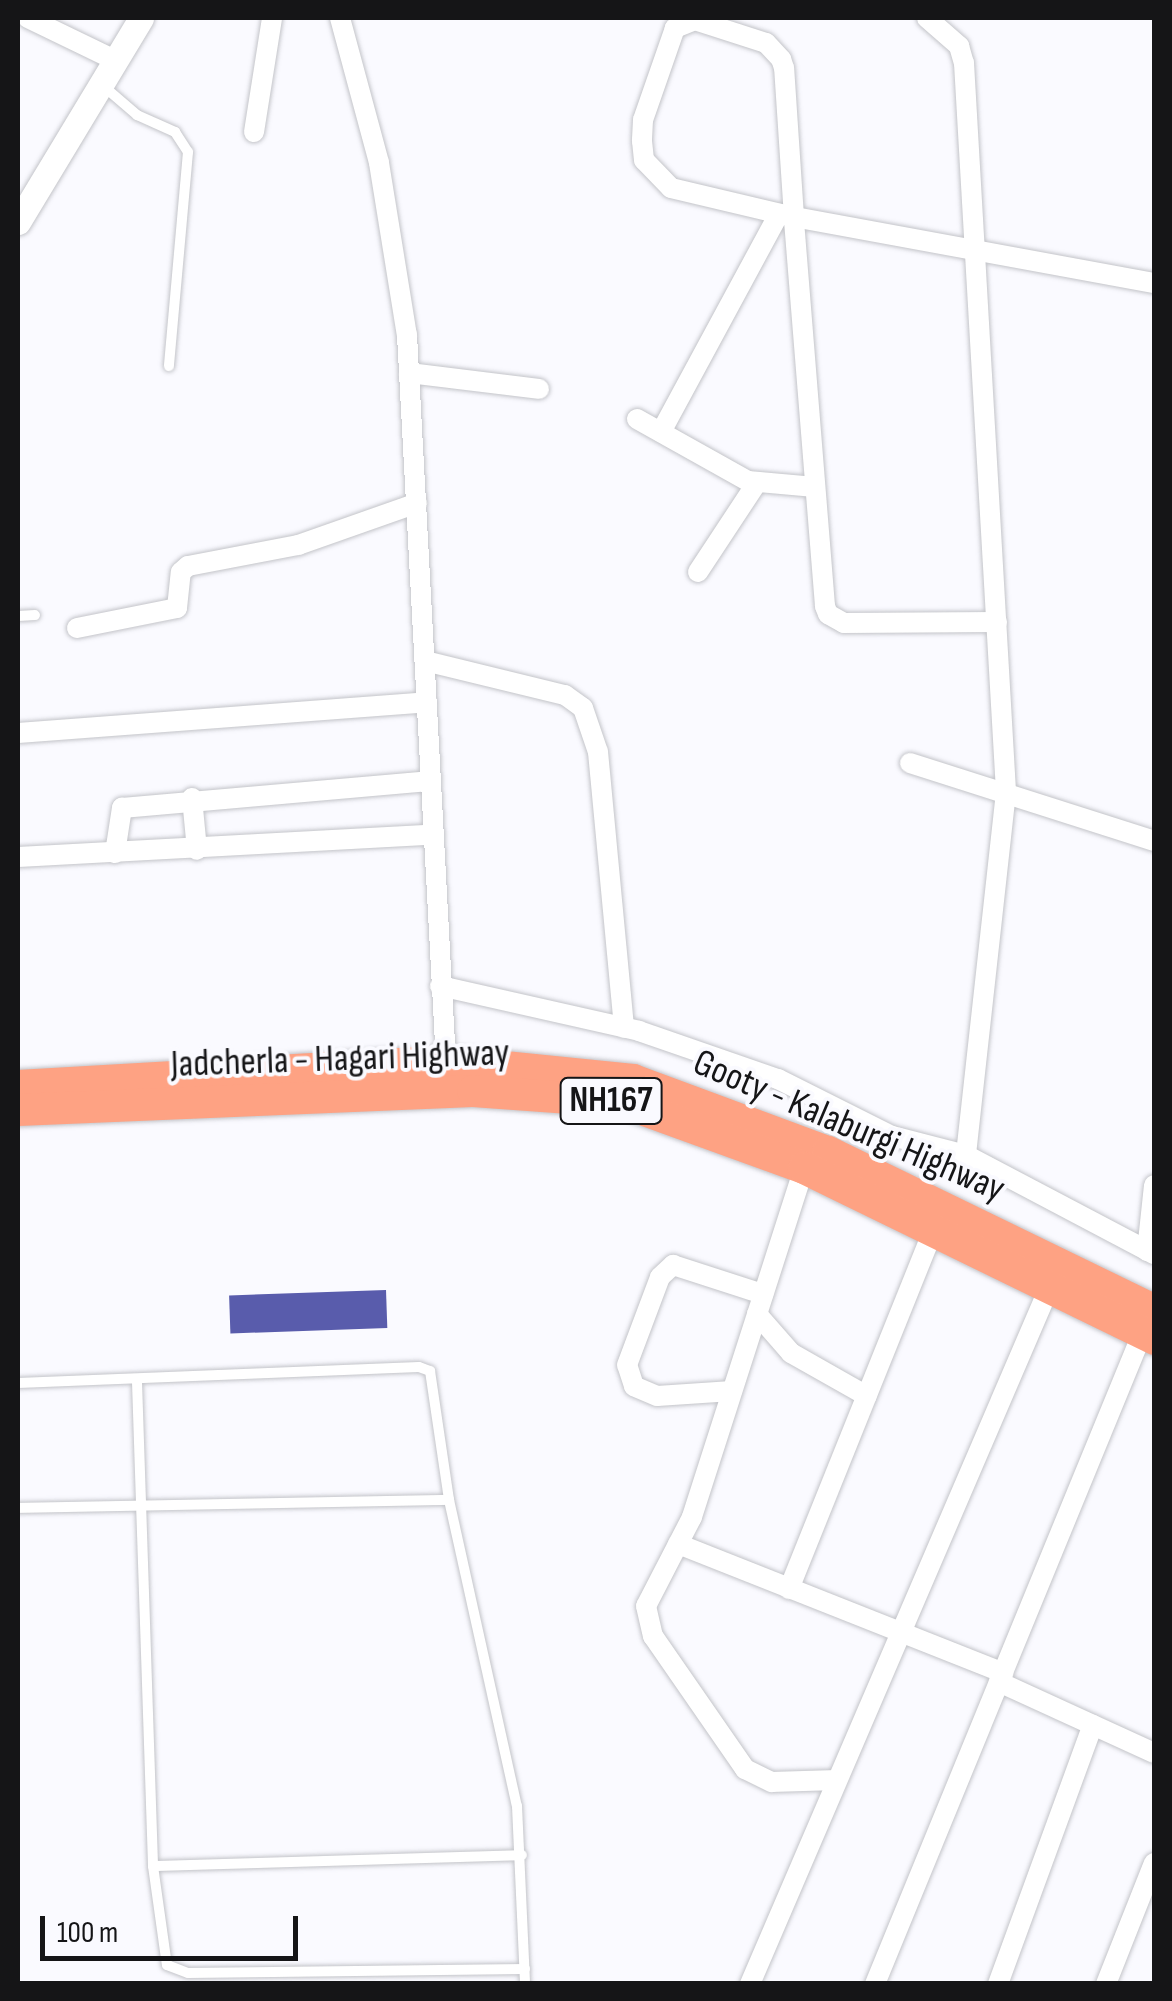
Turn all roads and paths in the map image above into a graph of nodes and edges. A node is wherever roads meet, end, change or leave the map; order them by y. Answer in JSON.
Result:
{"nodes":[{"id":1,"x":28,"y":18,"type":"edge"},
{"id":2,"x":141,"y":18,"type":"edge"},
{"id":3,"x":272,"y":18,"type":"edge"},
{"id":4,"x":340,"y":18,"type":"edge"},
{"id":5,"x":927,"y":18,"type":"edge"},
{"id":6,"x":115,"y":60,"type":"junction"},
{"id":7,"x":101,"y":84,"type":"junction"},
{"id":8,"x":254,"y":132,"type":"dead end"},
{"id":9,"x":786,"y":215,"type":"junction"},
{"id":10,"x":18,"y":222,"type":"edge"},
{"id":11,"x":977,"y":249,"type":"junction"},
{"id":12,"x":1154,"y":282,"type":"edge"},
{"id":13,"x":169,"y":366,"type":"dead end"},
{"id":14,"x":409,"y":373,"type":"junction"},
{"id":15,"x":539,"y":388,"type":"dead end"},
{"id":16,"x":637,"y":420,"type":"dead end"},
{"id":17,"x":660,"y":432,"type":"junction"},
{"id":18,"x":756,"y":484,"type":"junction"},
{"id":19,"x":815,"y":487,"type":"junction"},
{"id":20,"x":417,"y":502,"type":"junction"},
{"id":21,"x":698,"y":572,"type":"dead end"},
{"id":22,"x":35,"y":614,"type":"dead end"},
{"id":23,"x":18,"y":616,"type":"edge"},
{"id":24,"x":997,"y":622,"type":"junction"},
{"id":25,"x":78,"y":628,"type":"dead end"},
{"id":26,"x":425,"y":661,"type":"junction"},
{"id":27,"x":427,"y":702,"type":"junction"},
{"id":28,"x":18,"y":733,"type":"edge"},
{"id":29,"x":910,"y":762,"type":"dead end"},
{"id":30,"x":429,"y":780,"type":"junction"},
{"id":31,"x":1006,"y":792,"type":"junction"},
{"id":32,"x":192,"y":798,"type":"junction"},
{"id":33,"x":429,"y":835,"type":"junction"},
{"id":34,"x":1154,"y":842,"type":"edge"},
{"id":35,"x":197,"y":850,"type":"junction"},
{"id":36,"x":115,"y":853,"type":"junction"},
{"id":37,"x":18,"y":857,"type":"edge"},
{"id":38,"x":440,"y":986,"type":"junction"},
{"id":39,"x":624,"y":1028,"type":"junction"},
{"id":40,"x":446,"y":1061,"type":"junction"},
{"id":41,"x":18,"y":1086,"type":"edge"},
{"id":42,"x":18,"y":1110,"type":"edge"},
{"id":43,"x":966,"y":1155,"type":"junction"},
{"id":44,"x":804,"y":1168,"type":"junction"},
{"id":45,"x":1154,"y":1185,"type":"edge"},
{"id":46,"x":933,"y":1230,"type":"junction"},
{"id":47,"x":1151,"y":1252,"type":"edge"},
{"id":48,"x":1049,"y":1288,"type":"junction"},
{"id":49,"x":760,"y":1304,"type":"junction"},
{"id":50,"x":1150,"y":1328,"type":"edge"},
{"id":51,"x":137,"y":1382,"type":"junction"},
{"id":52,"x":18,"y":1383,"type":"edge"},
{"id":53,"x":732,"y":1391,"type":"junction"},
{"id":54,"x":867,"y":1396,"type":"junction"},
{"id":55,"x":449,"y":1500,"type":"junction"},
{"id":56,"x":18,"y":1508,"type":"edge"},
{"id":57,"x":140,"y":1508,"type":"junction"},
{"id":58,"x":678,"y":1544,"type":"junction"},
{"id":59,"x":790,"y":1589,"type":"junction"},
{"id":60,"x":898,"y":1632,"type":"junction"},
{"id":61,"x":1001,"y":1678,"type":"junction"},
{"id":62,"x":1093,"y":1725,"type":"junction"},
{"id":63,"x":1154,"y":1753,"type":"edge"},
{"id":64,"x":836,"y":1780,"type":"junction"},
{"id":65,"x":522,"y":1854,"type":"junction"},
{"id":66,"x":1154,"y":1864,"type":"edge"},
{"id":67,"x":152,"y":1866,"type":"junction"},
{"id":68,"x":525,"y":1970,"type":"junction"},
{"id":69,"x":525,"y":1984,"type":"edge"},
{"id":70,"x":750,"y":1984,"type":"edge"},
{"id":71,"x":874,"y":1984,"type":"edge"},
{"id":72,"x":998,"y":1984,"type":"edge"},
{"id":73,"x":1106,"y":1984,"type":"edge"}],
"edges":[{"from":1,"to":6,"type":"street"},
{"from":2,"to":6,"type":"street"},
{"from":3,"to":8,"type":"street"},
{"from":4,"to":14,"type":"street"},
{"from":5,"to":11,"type":"street"},
{"from":6,"to":7,"type":"street"},
{"from":7,"to":10,"type":"street"},
{"from":7,"to":13,"type":"lane"},
{"from":9,"to":9,"type":"street"},
{"from":9,"to":11,"type":"street"},
{"from":9,"to":17,"type":"street"},
{"from":9,"to":19,"type":"street"},
{"from":11,"to":12,"type":"street"},
{"from":11,"to":24,"type":"street"},
{"from":14,"to":15,"type":"street"},
{"from":14,"to":20,"type":"street"},
{"from":16,"to":17,"type":"street"},
{"from":17,"to":18,"type":"street"},
{"from":18,"to":19,"type":"street"},
{"from":18,"to":21,"type":"street"},
{"from":19,"to":24,"type":"street"},
{"from":20,"to":25,"type":"street"},
{"from":20,"to":26,"type":"street"},
{"from":22,"to":23,"type":"lane"},
{"from":24,"to":31,"type":"street"},
{"from":26,"to":27,"type":"street"},
{"from":26,"to":39,"type":"street"},
{"from":27,"to":28,"type":"street"},
{"from":27,"to":30,"type":"street"},
{"from":29,"to":31,"type":"street"},
{"from":30,"to":32,"type":"street"},
{"from":30,"to":33,"type":"street"},
{"from":31,"to":34,"type":"street"},
{"from":31,"to":43,"type":"street"},
{"from":32,"to":35,"type":"street"},
{"from":32,"to":36,"type":"street"},
{"from":33,"to":35,"type":"street"},
{"from":33,"to":38,"type":"street"},
{"from":35,"to":36,"type":"street"},
{"from":36,"to":37,"type":"street"},
{"from":38,"to":39,"type":"street"},
{"from":38,"to":40,"type":"street"},
{"from":39,"to":43,"type":"street"},
{"from":40,"to":41,"type":"highway","name":"Gooty - Kalaburgi Highway","number":"NH167"},
{"from":40,"to":50,"type":"highway","name":"Gooty - Kalaburgi Highway","number":"NH167"},
{"from":42,"to":44,"type":"highway","name":"Jadcherla - Hagari Highway","number":"NH167"},
{"from":43,"to":47,"type":"street"},
{"from":44,"to":46,"type":"highway","name":"Jadcherla - Hagari Highway","number":"NH167"},
{"from":44,"to":49,"type":"street"},
{"from":45,"to":47,"type":"street"},
{"from":46,"to":48,"type":"highway","name":"Jadcherla - Hagari Highway","number":"NH167"},
{"from":46,"to":54,"type":"street"},
{"from":48,"to":50,"type":"highway","name":"Jadcherla - Hagari Highway","number":"NH167"},
{"from":48,"to":60,"type":"street"},
{"from":49,"to":53,"type":"street"},
{"from":49,"to":53,"type":"street"},
{"from":49,"to":54,"type":"street"},
{"from":50,"to":61,"type":"street"},
{"from":51,"to":52,"type":"lane"},
{"from":51,"to":55,"type":"lane"},
{"from":51,"to":57,"type":"lane"},
{"from":53,"to":58,"type":"street"},
{"from":54,"to":59,"type":"street"},
{"from":55,"to":57,"type":"lane"},
{"from":55,"to":65,"type":"lane"},
{"from":56,"to":57,"type":"lane"},
{"from":57,"to":67,"type":"lane"},
{"from":58,"to":59,"type":"street"},
{"from":58,"to":64,"type":"street"},
{"from":59,"to":60,"type":"street"},
{"from":60,"to":61,"type":"street"},
{"from":60,"to":64,"type":"street"},
{"from":61,"to":62,"type":"street"},
{"from":61,"to":71,"type":"street"},
{"from":62,"to":63,"type":"street"},
{"from":62,"to":72,"type":"street"},
{"from":64,"to":70,"type":"street"},
{"from":65,"to":67,"type":"lane"},
{"from":65,"to":68,"type":"lane"},
{"from":66,"to":73,"type":"street"},
{"from":67,"to":68,"type":"lane"},
{"from":68,"to":69,"type":"lane"}]}
